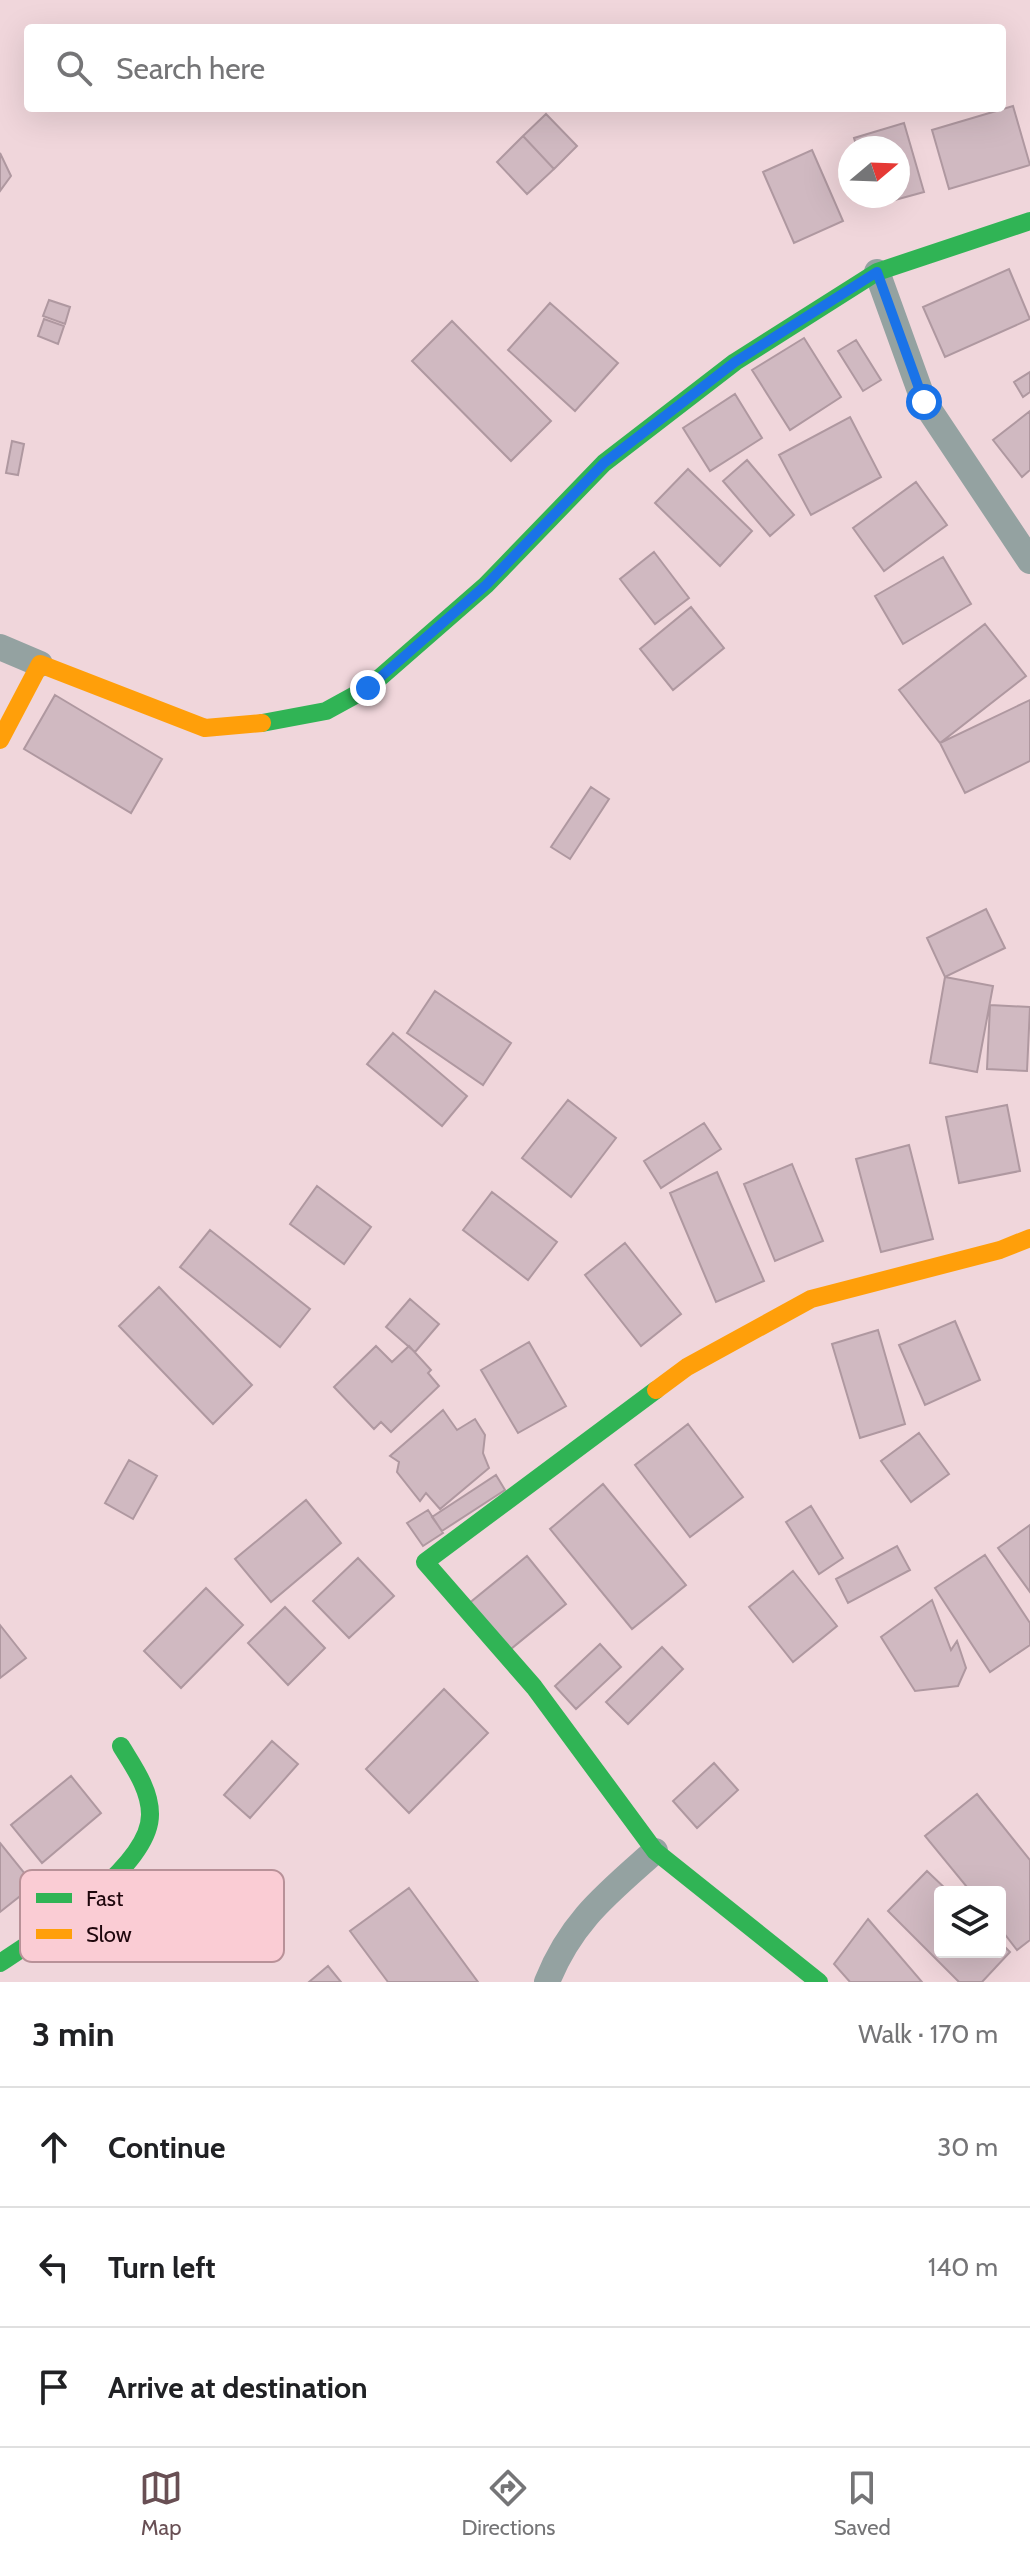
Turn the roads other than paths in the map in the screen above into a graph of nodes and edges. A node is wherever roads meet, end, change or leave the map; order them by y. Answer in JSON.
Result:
{"nodes":[{"id":1,"x":1030,"y":221,"type":"edge"},
{"id":2,"x":877,"y":272,"type":"junction"},
{"id":3,"x":1030,"y":561,"type":"edge"},
{"id":4,"x":0,"y":647,"type":"edge"},
{"id":5,"x":40,"y":664,"type":"junction"},
{"id":6,"x":0,"y":740,"type":"edge"},
{"id":7,"x":1030,"y":1238,"type":"edge"},
{"id":8,"x":121,"y":1746,"type":"dead end"},
{"id":9,"x":655,"y":1851,"type":"junction"},
{"id":10,"x":119,"y":1870,"type":"edge"},
{"id":11,"x":20,"y":1948,"type":"edge"},
{"id":12,"x":0,"y":1963,"type":"edge"},
{"id":13,"x":547,"y":1982,"type":"edge"},
{"id":14,"x":819,"y":1982,"type":"edge"}],
"edges":[{"from":1,"to":2,"type":"street"},
{"from":2,"to":3,"type":"street"},
{"from":2,"to":5,"type":"street"},
{"from":4,"to":5,"type":"street"},
{"from":5,"to":6,"type":"street"},
{"from":7,"to":9,"type":"street"},
{"from":8,"to":10,"type":"street"},
{"from":9,"to":13,"type":"street"},
{"from":9,"to":14,"type":"street"},
{"from":11,"to":12,"type":"street"}]}
